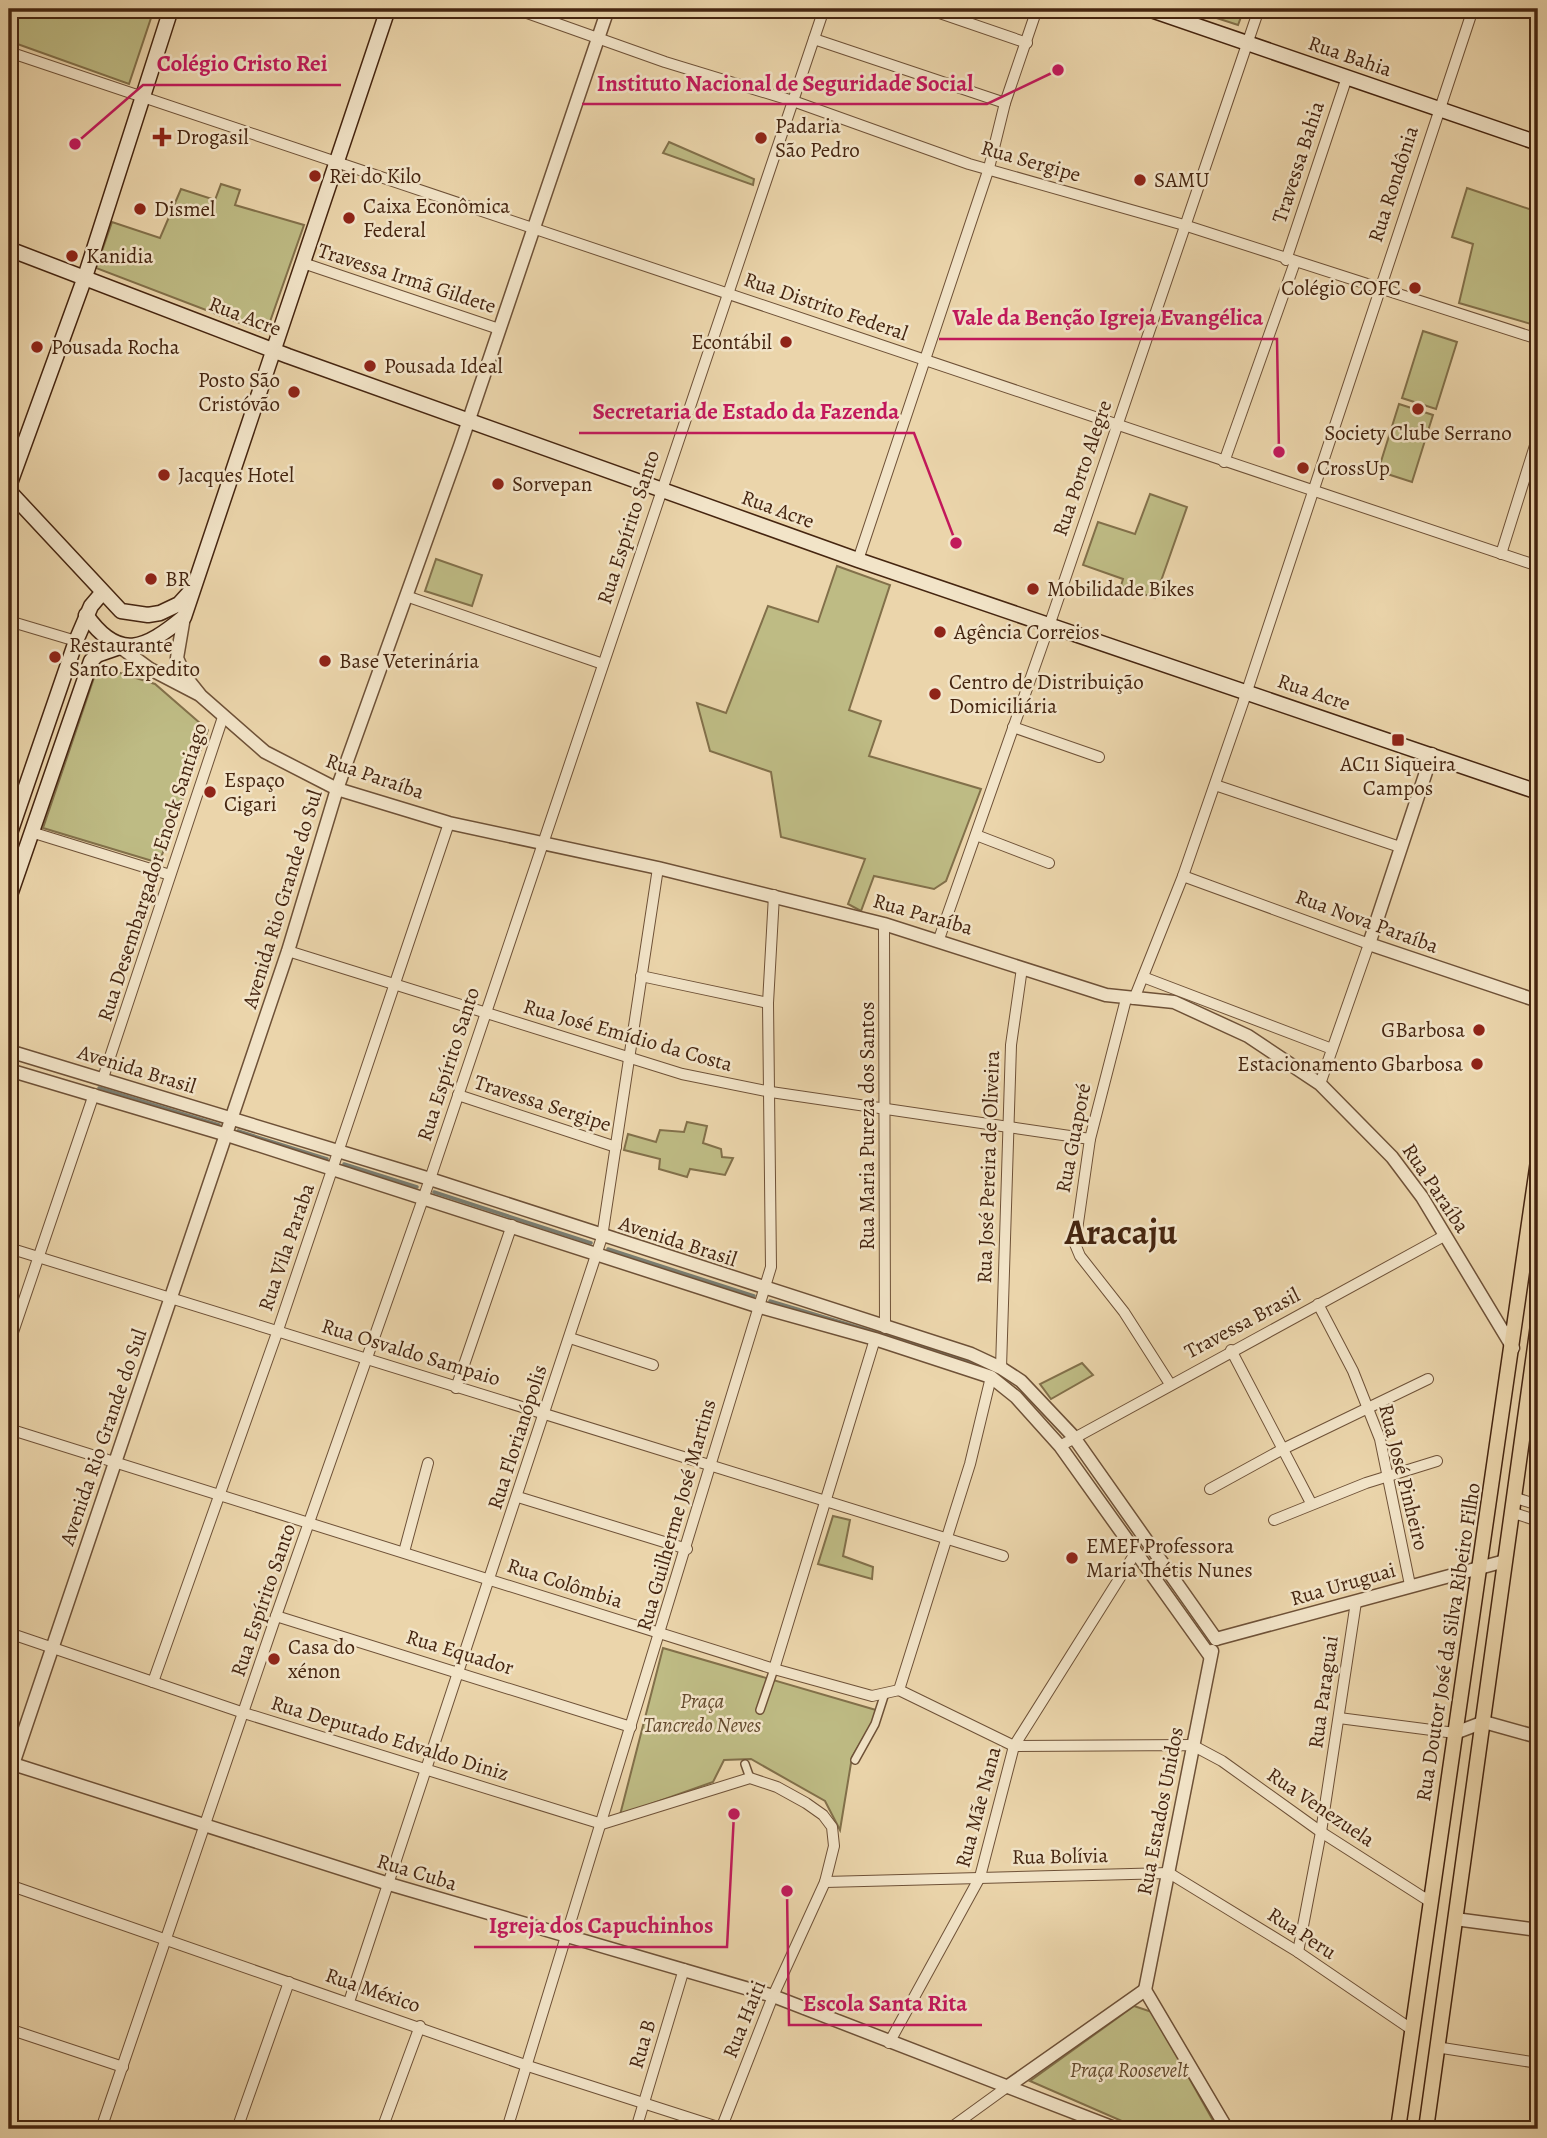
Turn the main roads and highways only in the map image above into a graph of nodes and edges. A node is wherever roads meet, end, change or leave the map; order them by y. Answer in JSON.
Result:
{"nodes":[{"id":1,"x":171,"y":9,"type":"edge"},
{"id":2,"x":388,"y":9,"type":"edge"},
{"id":3,"x":1148,"y":9,"type":"edge"},
{"id":4,"x":1538,"y":143,"type":"edge"},
{"id":5,"x":9,"y":248,"type":"edge"},
{"id":6,"x":85,"y":277,"type":"junction"},
{"id":7,"x":274,"y":350,"type":"junction"},
{"id":8,"x":9,"y":489,"type":"edge"},
{"id":9,"x":192,"y":590,"type":"junction"},
{"id":10,"x":102,"y":593,"type":"junction"},
{"id":11,"x":86,"y":615,"type":"junction"},
{"id":12,"x":120,"y":647,"type":"junction"},
{"id":13,"x":1538,"y":792,"type":"edge"},
{"id":14,"x":12,"y":817,"type":"edge"},
{"id":15,"x":9,"y":836,"type":"edge"},
{"id":16,"x":9,"y":898,"type":"edge"},
{"id":17,"x":1538,"y":1161,"type":"edge"},
{"id":18,"x":1538,"y":1335,"type":"edge"},
{"id":19,"x":1398,"y":2129,"type":"edge"},
{"id":20,"x":1426,"y":2129,"type":"edge"}],
"edges":[{"from":1,"to":6,"type":"main road"},
{"from":2,"to":7,"type":"main road"},
{"from":3,"to":4,"type":"main road","name":"Rua Bahia"},
{"from":5,"to":6,"type":"main road","name":"Rua Acre"},
{"from":6,"to":7,"type":"main road","name":"Rua Acre"},
{"from":6,"to":8,"type":"main road"},
{"from":7,"to":9,"type":"main road"},
{"from":7,"to":13,"type":"main road","name":"Rua Acre"},
{"from":8,"to":10,"type":"main road"},
{"from":9,"to":10,"type":"main road"},
{"from":9,"to":12,"type":"main road"},
{"from":10,"to":11,"type":"main road"},
{"from":11,"to":12,"type":"main road"},
{"from":11,"to":14,"type":"main road"},
{"from":12,"to":16,"type":"main road"},
{"from":14,"to":15,"type":"main road"},
{"from":17,"to":19,"type":"main road","name":"Rua Doutor José da Silva Ribeiro Filho"},
{"from":18,"to":20,"type":"main road","name":"Rua Doutor José da Silva Ribeiro Filho"}]}
